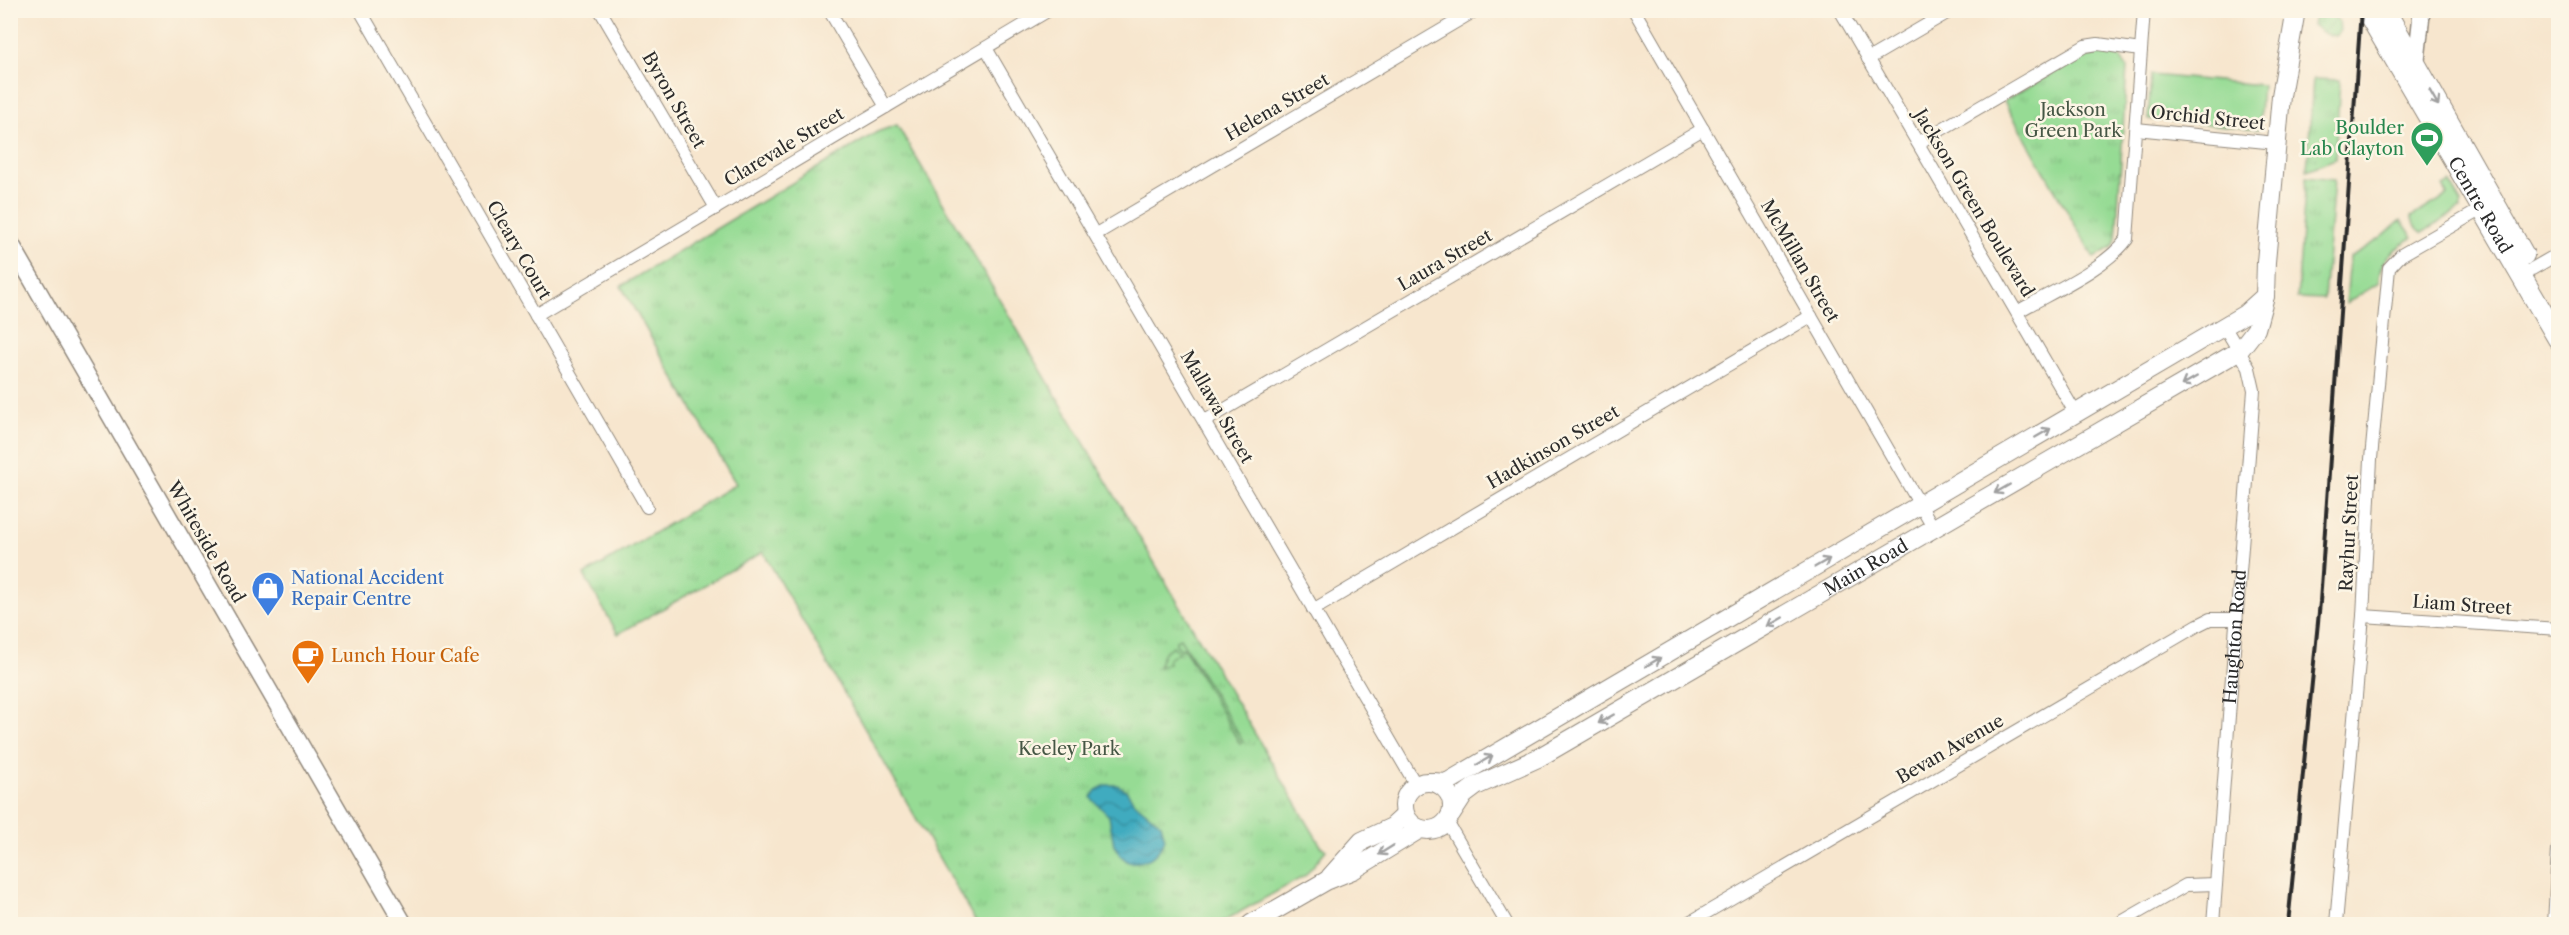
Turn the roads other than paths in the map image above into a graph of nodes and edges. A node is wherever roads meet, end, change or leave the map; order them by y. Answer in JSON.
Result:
{"nodes":[{"id":1,"x":360,"y":10,"type":"edge"},
{"id":2,"x":600,"y":10,"type":"edge"},
{"id":3,"x":829,"y":10,"type":"edge"},
{"id":4,"x":1476,"y":10,"type":"edge"},
{"id":5,"x":1634,"y":10,"type":"edge"},
{"id":6,"x":1840,"y":10,"type":"edge"},
{"id":7,"x":1952,"y":10,"type":"edge"},
{"id":8,"x":2144,"y":10,"type":"edge"},
{"id":9,"x":2287,"y":10,"type":"edge"},
{"id":10,"x":2296,"y":10,"type":"edge"},
{"id":11,"x":2418,"y":10,"type":"edge"},
{"id":12,"x":1047,"y":11,"type":"edge"},
{"id":13,"x":2383,"y":19,"type":"edge"},
{"id":14,"x":986,"y":48,"type":"junction"},
{"id":15,"x":2141,"y":50,"type":"junction"},
{"id":16,"x":1868,"y":59,"type":"junction"},
{"id":17,"x":2416,"y":65,"type":"junction"},
{"id":18,"x":2283,"y":90,"type":"junction"},
{"id":19,"x":886,"y":107,"type":"junction"},
{"id":20,"x":1703,"y":129,"type":"junction"},
{"id":21,"x":2136,"y":129,"type":"junction"},
{"id":22,"x":1918,"y":143,"type":"junction"},
{"id":23,"x":2276,"y":143,"type":"junction"},
{"id":24,"x":2487,"y":206,"type":"junction"},
{"id":25,"x":716,"y":208,"type":"junction"},
{"id":26,"x":1096,"y":234,"type":"junction"},
{"id":27,"x":10,"y":242,"type":"edge"},
{"id":28,"x":2559,"y":254,"type":"edge"},
{"id":29,"x":2532,"y":269,"type":"junction"},
{"id":30,"x":2265,"y":296,"type":"junction"},
{"id":31,"x":2017,"y":312,"type":"junction"},
{"id":32,"x":536,"y":315,"type":"junction"},
{"id":33,"x":2559,"y":315,"type":"edge"},
{"id":34,"x":1811,"y":316,"type":"junction"},
{"id":35,"x":2224,"y":326,"type":"junction"},
{"id":36,"x":2559,"y":339,"type":"edge"},
{"id":37,"x":2239,"y":351,"type":"junction"},
{"id":38,"x":2076,"y":414,"type":"junction"},
{"id":39,"x":1205,"y":421,"type":"junction"},
{"id":40,"x":2012,"y":451,"type":"junction"},
{"id":41,"x":2027,"y":475,"type":"junction"},
{"id":42,"x":1920,"y":505,"type":"junction"},
{"id":43,"x":647,"y":507,"type":"dead end"},
{"id":44,"x":1934,"y":529,"type":"junction"},
{"id":45,"x":1313,"y":610,"type":"junction"},
{"id":46,"x":2363,"y":615,"type":"junction"},
{"id":47,"x":2235,"y":619,"type":"junction"},
{"id":48,"x":2559,"y":630,"type":"edge"},
{"id":49,"x":1692,"y":639,"type":"junction"},
{"id":50,"x":1706,"y":662,"type":"junction"},
{"id":51,"x":1425,"y":784,"type":"junction"},
{"id":52,"x":1406,"y":815,"type":"junction"},
{"id":53,"x":1449,"y":818,"type":"junction"},
{"id":54,"x":1420,"y":829,"type":"junction"},
{"id":55,"x":2559,"y":849,"type":"edge"},
{"id":56,"x":1326,"y":881,"type":"junction"},
{"id":57,"x":2216,"y":884,"type":"junction"},
{"id":58,"x":404,"y":924,"type":"edge"},
{"id":59,"x":1251,"y":924,"type":"edge"},
{"id":60,"x":1507,"y":924,"type":"edge"},
{"id":61,"x":1687,"y":924,"type":"edge"},
{"id":62,"x":2118,"y":924,"type":"edge"},
{"id":63,"x":2213,"y":924,"type":"edge"},
{"id":64,"x":2336,"y":924,"type":"edge"},
{"id":65,"x":2554,"y":924,"type":"edge"}],
"edges":[{"from":1,"to":32,"type":"street","name":"Cleary Court"},
{"from":2,"to":25,"type":"street","name":"Byron Street"},
{"from":3,"to":19,"type":"street"},
{"from":4,"to":26,"type":"street","name":"Helena Street"},
{"from":5,"to":20,"type":"street","name":"McMillan Street"},
{"from":6,"to":16,"type":"street","name":"Jackson Green Boulevard"},
{"from":7,"to":16,"type":"street"},
{"from":8,"to":15,"type":"street"},
{"from":9,"to":18,"type":"main road"},
{"from":10,"to":18,"type":"main road"},
{"from":11,"to":13,"type":"street"},
{"from":11,"to":17,"type":"street"},
{"from":12,"to":14,"type":"street","name":"Clarevale Street"},
{"from":13,"to":17,"type":"main road","name":"Centre Road"},
{"from":13,"to":24,"type":"main road","name":"Centre Road"},
{"from":14,"to":19,"type":"street","name":"Clarevale Street"},
{"from":14,"to":26,"type":"street","name":"Mallawa Street"},
{"from":15,"to":21,"type":"street"},
{"from":15,"to":22,"type":"street"},
{"from":16,"to":22,"type":"street","name":"Jackson Green Boulevard"},
{"from":17,"to":24,"type":"main road","name":"Centre Road","one_way":true},
{"from":18,"to":23,"type":"main road"},
{"from":19,"to":25,"type":"street","name":"Clarevale Street"},
{"from":20,"to":34,"type":"street","name":"McMillan Street"},
{"from":20,"to":39,"type":"street","name":"Laura Street"},
{"from":21,"to":23,"type":"street","name":"Orchid Street"},
{"from":21,"to":31,"type":"street"},
{"from":22,"to":31,"type":"street","name":"Jackson Green Boulevard"},
{"from":23,"to":30,"type":"main road"},
{"from":24,"to":29,"type":"main road","name":"Centre Road"},
{"from":24,"to":36,"type":"main road","name":"Centre Road"},
{"from":24,"to":46,"type":"street","name":"Rayhur Street"},
{"from":25,"to":32,"type":"street","name":"Clarevale Street"},
{"from":26,"to":39,"type":"street","name":"Mallawa Street"},
{"from":27,"to":58,"type":"street","name":"Whiteside Road"},
{"from":28,"to":29,"type":"street"},
{"from":29,"to":33,"type":"main road","name":"Centre Road"},
{"from":30,"to":35,"type":"main road"},
{"from":30,"to":37,"type":"main road"},
{"from":31,"to":38,"type":"street","name":"Jackson Green Boulevard"},
{"from":32,"to":43,"type":"street","name":"Cleary Court"},
{"from":34,"to":42,"type":"street","name":"McMillan Street"},
{"from":34,"to":45,"type":"street","name":"Hadkinson Street"},
{"from":35,"to":37,"type":"street","name":"Haughton Road"},
{"from":35,"to":38,"type":"main road","name":"Main Road"},
{"from":37,"to":41,"type":"main road","name":"Main Road","one_way":true},
{"from":37,"to":47,"type":"street","name":"Haughton Road"},
{"from":40,"to":38,"type":"main road","name":"Main Road","one_way":true},
{"from":39,"to":45,"type":"street","name":"Mallawa Street"},
{"from":40,"to":41,"type":"main road"},
{"from":40,"to":42,"type":"main road","name":"Main Road"},
{"from":41,"to":44,"type":"main road","name":"Main Road","one_way":true},
{"from":42,"to":44,"type":"street","name":"McMillan Street"},
{"from":49,"to":42,"type":"main road","name":"Main Road","one_way":true},
{"from":44,"to":50,"type":"main road","name":"Main Road","one_way":true},
{"from":45,"to":51,"type":"street","name":"Mallawa Street"},
{"from":46,"to":48,"type":"street","name":"Liam Street"},
{"from":46,"to":64,"type":"street","name":"Rayhur Street"},
{"from":47,"to":57,"type":"street","name":"Haughton Road"},
{"from":47,"to":61,"type":"street","name":"Bevan Avenue"},
{"from":49,"to":50,"type":"main road"},
{"from":51,"to":49,"type":"main road","name":"Main Road","one_way":true},
{"from":50,"to":53,"type":"main road","name":"Main Road","one_way":true},
{"from":51,"to":52,"type":"main road"},
{"from":51,"to":53,"type":"main road"},
{"from":52,"to":54,"type":"main road"},
{"from":52,"to":56,"type":"main road"},
{"from":53,"to":54,"type":"main road"},
{"from":53,"to":60,"type":"street"},
{"from":54,"to":56,"type":"main road","one_way":true},
{"from":55,"to":65,"type":"street"},
{"from":56,"to":59,"type":"main road"},
{"from":57,"to":62,"type":"street"},
{"from":57,"to":63,"type":"street","name":"Haughton Road"}]}
